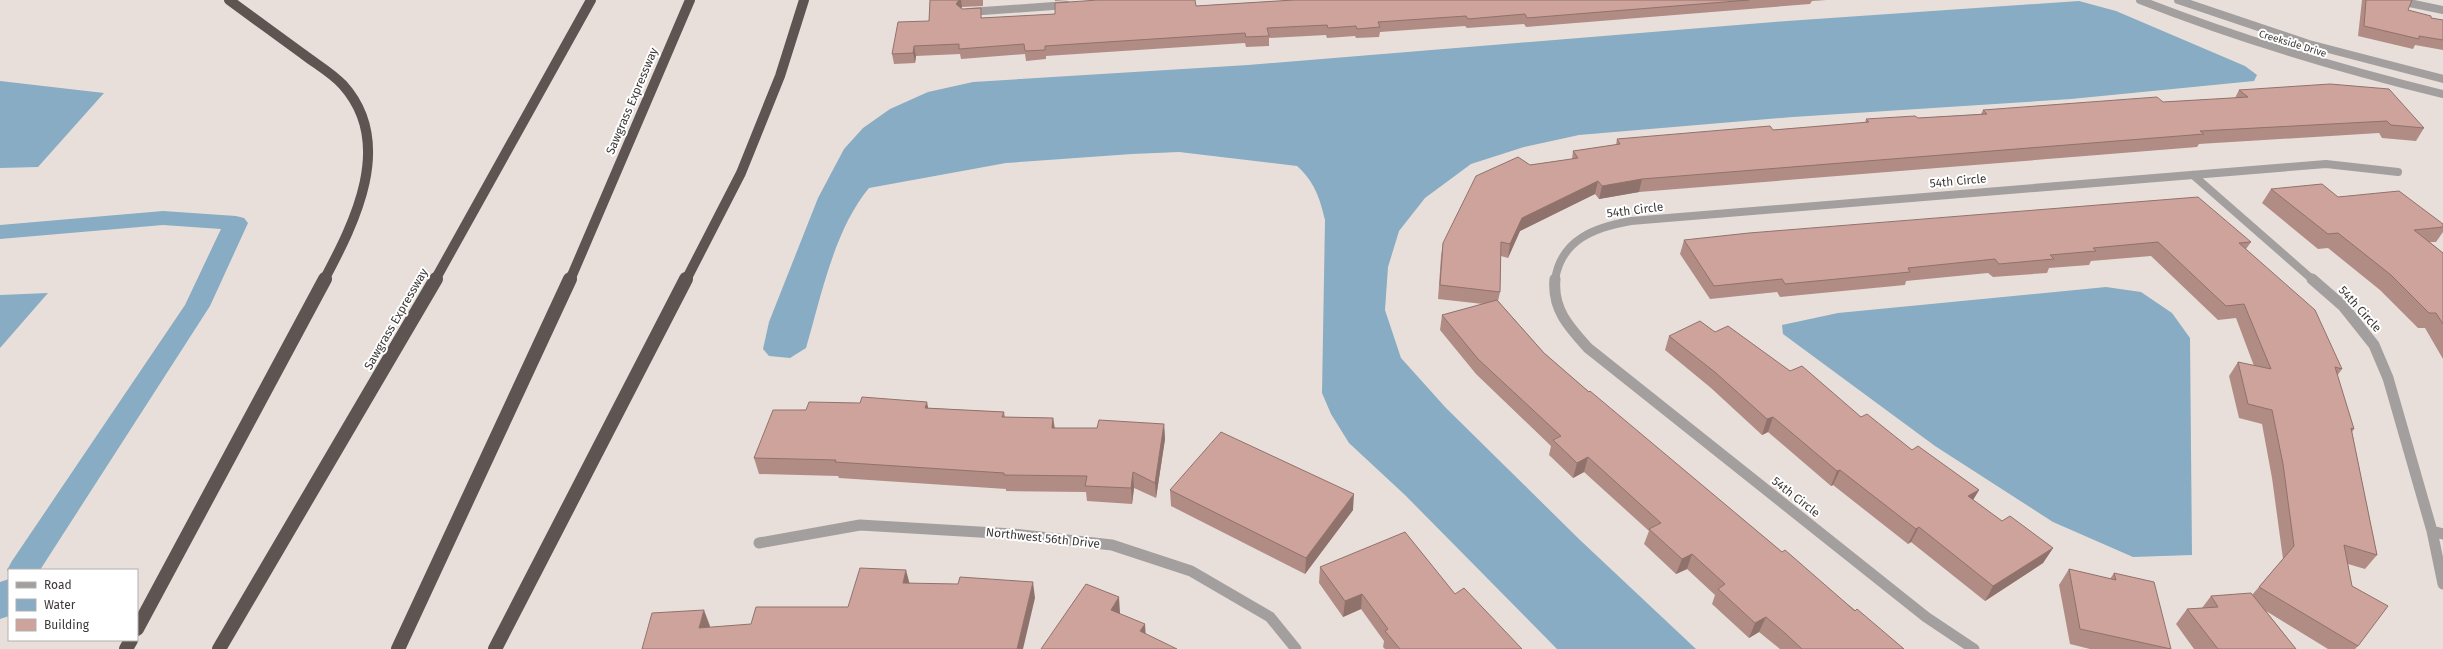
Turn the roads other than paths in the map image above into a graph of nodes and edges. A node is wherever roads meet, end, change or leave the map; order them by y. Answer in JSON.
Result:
{"nodes":[{"id":1,"x":229,"y":0,"type":"edge"},
{"id":2,"x":591,"y":0,"type":"edge"},
{"id":3,"x":690,"y":0,"type":"edge"},
{"id":4,"x":804,"y":0,"type":"edge"},
{"id":5,"x":1019,"y":0,"type":"edge"},
{"id":6,"x":2140,"y":0,"type":"edge"},
{"id":7,"x":2178,"y":0,"type":"edge"},
{"id":8,"x":2395,"y":0,"type":"edge"},
{"id":9,"x":1075,"y":5,"type":"edge"},
{"id":10,"x":1020,"y":8,"type":"junction"},
{"id":11,"x":2443,"y":10,"type":"edge"},
{"id":12,"x":963,"y":13,"type":"edge"},
{"id":13,"x":2443,"y":79,"type":"edge"},
{"id":14,"x":2443,"y":94,"type":"edge"},
{"id":15,"x":2398,"y":172,"type":"dead end"},
{"id":16,"x":2193,"y":175,"type":"junction"},
{"id":17,"x":2438,"y":532,"type":"edge"},
{"id":18,"x":759,"y":543,"type":"dead end"},
{"id":19,"x":2443,"y":584,"type":"edge"},
{"id":20,"x":138,"y":626,"type":"edge"},
{"id":21,"x":219,"y":649,"type":"edge"},
{"id":22,"x":398,"y":649,"type":"edge"},
{"id":23,"x":496,"y":649,"type":"edge"},
{"id":24,"x":1296,"y":649,"type":"edge"},
{"id":25,"x":1974,"y":649,"type":"edge"}],
"edges":[{"from":1,"to":20,"type":"highway"},
{"from":2,"to":21,"type":"highway","name":"Sawgrass Expressway"},
{"from":3,"to":22,"type":"highway","name":"Sawgrass Expressway"},
{"from":4,"to":23,"type":"highway"},
{"from":5,"to":10,"type":"street"},
{"from":6,"to":14,"type":"street","name":"Creekside Drive"},
{"from":7,"to":13,"type":"street","name":"Creekside Drive"},
{"from":8,"to":11,"type":"street"},
{"from":9,"to":10,"type":"street"},
{"from":10,"to":12,"type":"street"},
{"from":15,"to":16,"type":"street","name":"54th Circle"},
{"from":16,"to":17,"type":"street","name":"54th Circle"},
{"from":16,"to":25,"type":"street","name":"54th Circle"},
{"from":17,"to":19,"type":"street","name":"54th Circle"},
{"from":18,"to":24,"type":"street","name":"Northwest 56th Drive"}]}
